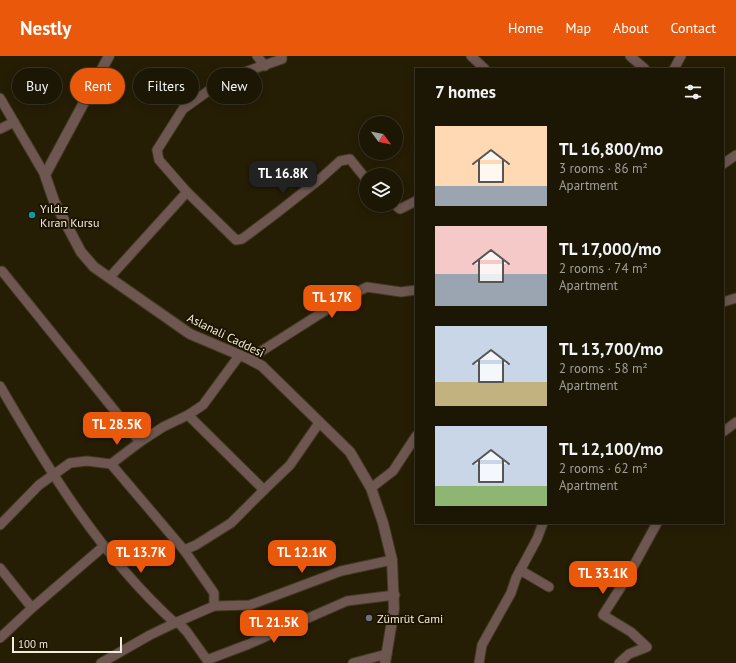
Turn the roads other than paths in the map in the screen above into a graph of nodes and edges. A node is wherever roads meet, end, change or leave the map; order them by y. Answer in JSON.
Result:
{"nodes":[{"id":1,"x":109,"y":56,"type":"edge"},
{"id":2,"x":258,"y":56,"type":"edge"},
{"id":3,"x":282,"y":56,"type":"edge"},
{"id":4,"x":471,"y":56,"type":"edge"},
{"id":5,"x":630,"y":56,"type":"edge"},
{"id":6,"x":681,"y":56,"type":"edge"},
{"id":7,"x":265,"y":66,"type":"junction"},
{"id":8,"x":484,"y":68,"type":"edge"},
{"id":9,"x":644,"y":68,"type":"edge"},
{"id":10,"x":675,"y":68,"type":"edge"},
{"id":11,"x":0,"y":98,"type":"edge"},
{"id":12,"x":14,"y":122,"type":"junction"},
{"id":13,"x":0,"y":129,"type":"edge"},
{"id":14,"x":736,"y":155,"type":"edge"},
{"id":15,"x":724,"y":163,"type":"edge"},
{"id":16,"x":359,"y":170,"type":"edge"},
{"id":17,"x":45,"y":175,"type":"junction"},
{"id":18,"x":187,"y":192,"type":"junction"},
{"id":19,"x":415,"y":202,"type":"edge"},
{"id":20,"x":403,"y":208,"type":"edge"},
{"id":21,"x":1,"y":271,"type":"edge"},
{"id":22,"x":109,"y":278,"type":"junction"},
{"id":23,"x":415,"y":290,"type":"edge"},
{"id":24,"x":736,"y":298,"type":"edge"},
{"id":25,"x":724,"y":302,"type":"edge"},
{"id":26,"x":244,"y":357,"type":"junction"},
{"id":27,"x":0,"y":386,"type":"edge"},
{"id":28,"x":188,"y":415,"type":"junction"},
{"id":29,"x":319,"y":422,"type":"junction"},
{"id":30,"x":736,"y":422,"type":"edge"},
{"id":31,"x":724,"y":431,"type":"edge"},
{"id":32,"x":415,"y":438,"type":"edge"},
{"id":33,"x":140,"y":442,"type":"junction"},
{"id":34,"x":111,"y":464,"type":"junction"},
{"id":35,"x":53,"y":475,"type":"junction"},
{"id":36,"x":371,"y":488,"type":"junction"},
{"id":37,"x":264,"y":490,"type":"junction"},
{"id":38,"x":542,"y":524,"type":"edge"},
{"id":39,"x":656,"y":524,"type":"edge"},
{"id":40,"x":0,"y":526,"type":"edge"},
{"id":41,"x":104,"y":546,"type":"junction"},
{"id":42,"x":184,"y":550,"type":"junction"},
{"id":43,"x":392,"y":560,"type":"junction"},
{"id":44,"x":0,"y":568,"type":"edge"},
{"id":45,"x":520,"y":570,"type":"junction"},
{"id":46,"x":549,"y":587,"type":"dead end"},
{"id":47,"x":395,"y":595,"type":"junction"},
{"id":48,"x":214,"y":606,"type":"junction"},
{"id":49,"x":32,"y":608,"type":"junction"},
{"id":50,"x":177,"y":622,"type":"junction"},
{"id":51,"x":0,"y":638,"type":"edge"},
{"id":52,"x":386,"y":659,"type":"edge"},
{"id":53,"x":206,"y":662,"type":"edge"},
{"id":54,"x":101,"y":663,"type":"edge"},
{"id":55,"x":353,"y":663,"type":"edge"},
{"id":56,"x":479,"y":663,"type":"edge"},
{"id":57,"x":619,"y":663,"type":"edge"}],
"edges":[{"from":1,"to":17,"type":"street"},
{"from":2,"to":7,"type":"street"},
{"from":3,"to":7,"type":"street"},
{"from":4,"to":8,"type":"street"},
{"from":5,"to":9,"type":"street"},
{"from":6,"to":10,"type":"street"},
{"from":7,"to":18,"type":"street"},
{"from":11,"to":12,"type":"street"},
{"from":12,"to":13,"type":"street"},
{"from":12,"to":17,"type":"street"},
{"from":14,"to":15,"type":"street"},
{"from":16,"to":18,"type":"street"},
{"from":17,"to":22,"type":"street","name":"Aslanali Caddesi"},
{"from":18,"to":22,"type":"street"},
{"from":19,"to":20,"type":"street"},
{"from":21,"to":33,"type":"street"},
{"from":22,"to":26,"type":"street","name":"Aslanali Caddesi"},
{"from":23,"to":26,"type":"street"},
{"from":24,"to":25,"type":"street"},
{"from":26,"to":28,"type":"street"},
{"from":26,"to":29,"type":"street","name":"Aslanali Caddesi"},
{"from":27,"to":35,"type":"street"},
{"from":28,"to":33,"type":"street"},
{"from":28,"to":37,"type":"street"},
{"from":29,"to":36,"type":"street","name":"Aslanali Caddesi"},
{"from":29,"to":37,"type":"street"},
{"from":30,"to":31,"type":"street"},
{"from":32,"to":36,"type":"street"},
{"from":33,"to":34,"type":"street"},
{"from":34,"to":35,"type":"street"},
{"from":34,"to":42,"type":"street"},
{"from":35,"to":40,"type":"street"},
{"from":35,"to":41,"type":"street"},
{"from":36,"to":43,"type":"street","name":"Aslanali Caddesi"},
{"from":37,"to":42,"type":"street"},
{"from":38,"to":45,"type":"street"},
{"from":39,"to":57,"type":"street"},
{"from":41,"to":49,"type":"street"},
{"from":41,"to":50,"type":"street"},
{"from":42,"to":48,"type":"street"},
{"from":43,"to":47,"type":"street","name":"Aslanali Caddesi"},
{"from":43,"to":48,"type":"street"},
{"from":44,"to":49,"type":"street"},
{"from":45,"to":46,"type":"street"},
{"from":45,"to":56,"type":"street"},
{"from":47,"to":52,"type":"street","name":"Aslanali Caddesi"},
{"from":47,"to":53,"type":"street"},
{"from":48,"to":50,"type":"street"},
{"from":49,"to":51,"type":"street"},
{"from":50,"to":53,"type":"street"},
{"from":50,"to":54,"type":"street"},
{"from":52,"to":55,"type":"street"}]}
